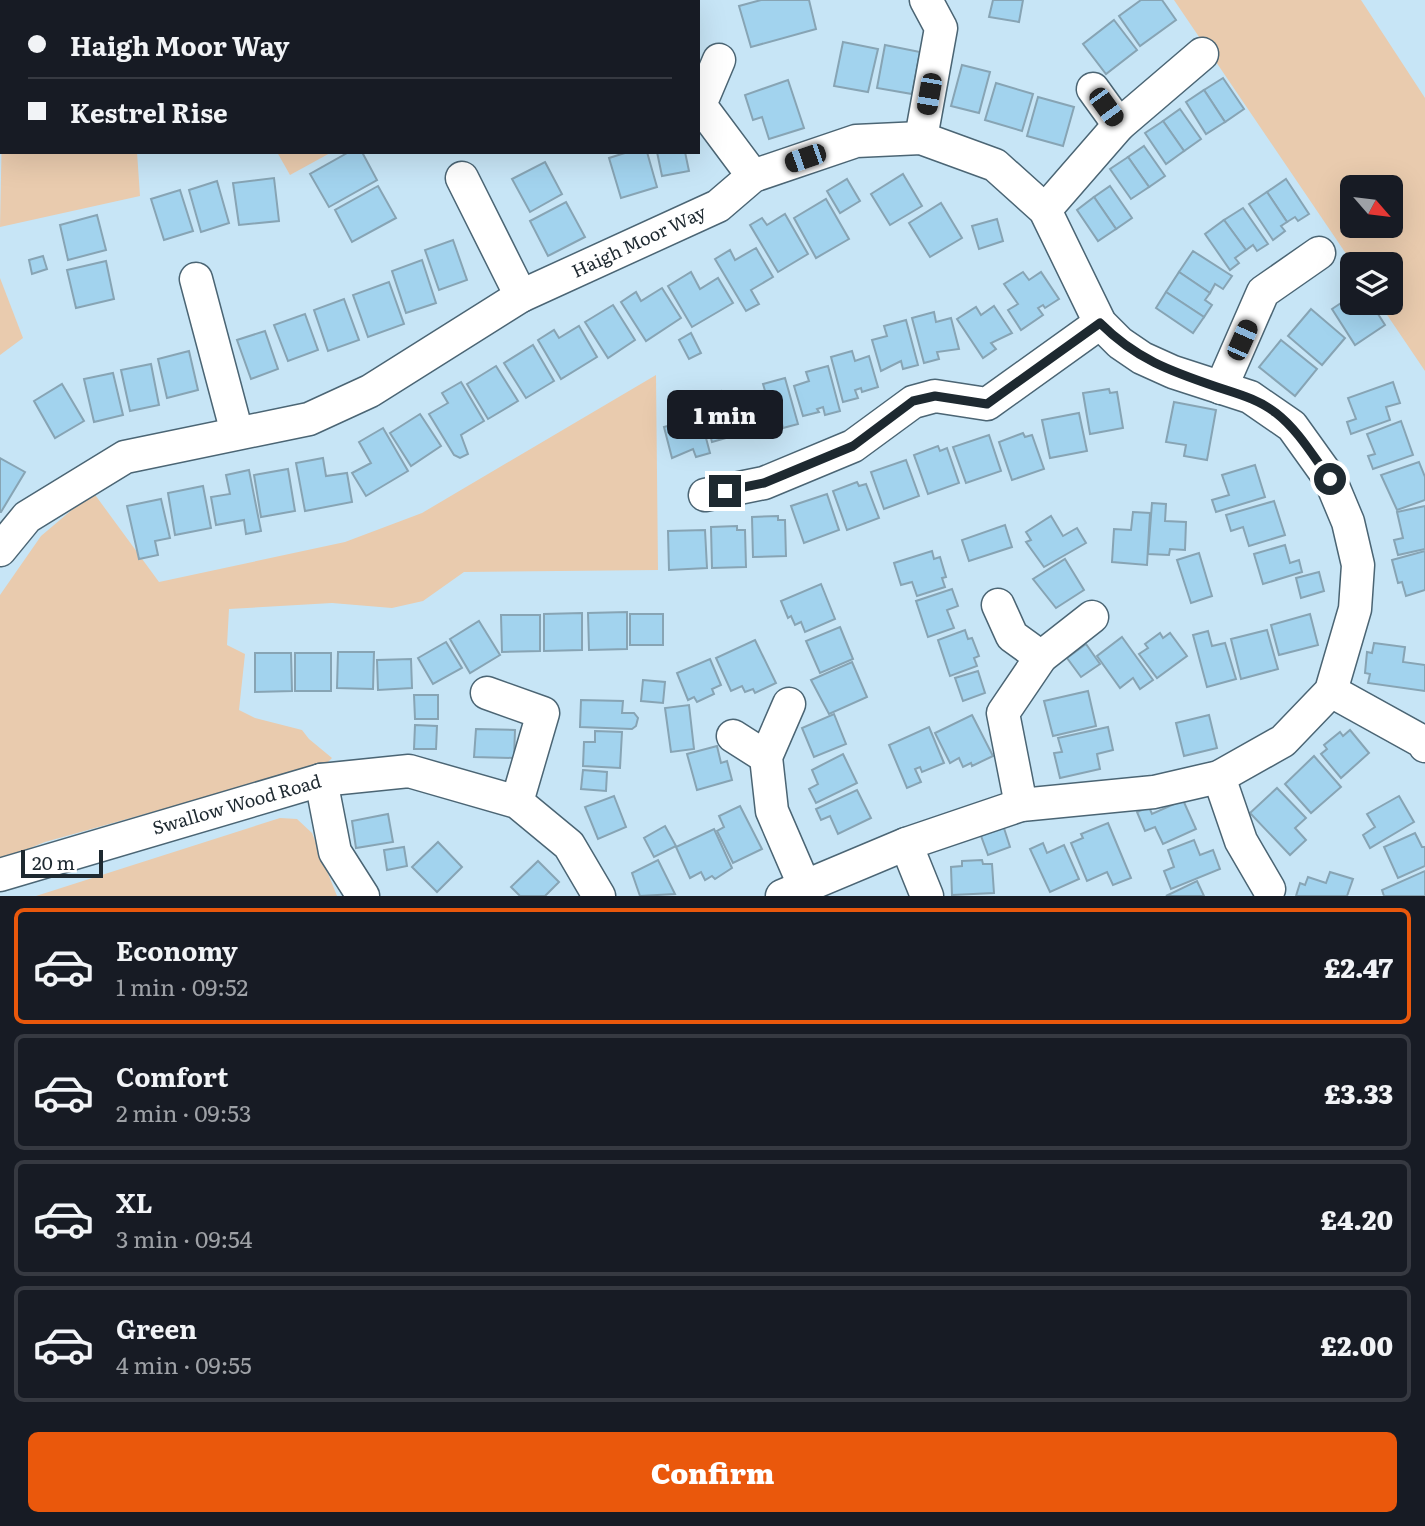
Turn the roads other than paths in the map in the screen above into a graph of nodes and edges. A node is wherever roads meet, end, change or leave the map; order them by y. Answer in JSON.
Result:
{"nodes":[{"id":1,"x":926,"y":0,"type":"edge"},
{"id":2,"x":1202,"y":54,"type":"dead end"},
{"id":3,"x":719,"y":60,"type":"dead end"},
{"id":4,"x":1093,"y":89,"type":"dead end"},
{"id":5,"x":1119,"y":125,"type":"junction"},
{"id":6,"x":921,"y":138,"type":"junction"},
{"id":7,"x":753,"y":176,"type":"junction"},
{"id":8,"x":462,"y":177,"type":"dead end"},
{"id":9,"x":1045,"y":211,"type":"junction"},
{"id":10,"x":1319,"y":253,"type":"dead end"},
{"id":11,"x":196,"y":279,"type":"dead end"},
{"id":12,"x":521,"y":296,"type":"junction"},
{"id":13,"x":1100,"y":323,"type":"junction"},
{"id":14,"x":1221,"y":388,"type":"junction"},
{"id":15,"x":237,"y":433,"type":"junction"},
{"id":16,"x":705,"y":495,"type":"dead end"},
{"id":17,"x":0,"y":550,"type":"edge"},
{"id":18,"x":998,"y":605,"type":"dead end"},
{"id":19,"x":1091,"y":617,"type":"dead end"},
{"id":20,"x":1041,"y":657,"type":"junction"},
{"id":21,"x":1331,"y":691,"type":"junction"},
{"id":22,"x":487,"y":693,"type":"dead end"},
{"id":23,"x":789,"y":704,"type":"dead end"},
{"id":24,"x":733,"y":736,"type":"dead end"},
{"id":25,"x":1424,"y":743,"type":"edge"},
{"id":26,"x":766,"y":757,"type":"junction"},
{"id":27,"x":1219,"y":777,"type":"junction"},
{"id":28,"x":321,"y":780,"type":"junction"},
{"id":29,"x":517,"y":802,"type":"junction"},
{"id":30,"x":1021,"y":806,"type":"junction"},
{"id":31,"x":906,"y":844,"type":"junction"},
{"id":32,"x":0,"y":875,"type":"edge"},
{"id":33,"x":1269,"y":889,"type":"dead end"},
{"id":34,"x":793,"y":890,"type":"edge"},
{"id":35,"x":363,"y":896,"type":"edge"},
{"id":36,"x":599,"y":896,"type":"edge"},
{"id":37,"x":927,"y":896,"type":"edge"}],
"edges":[{"from":1,"to":6,"type":"street"},
{"from":2,"to":5,"type":"street"},
{"from":3,"to":7,"type":"street"},
{"from":4,"to":5,"type":"street"},
{"from":5,"to":9,"type":"street"},
{"from":6,"to":7,"type":"street","name":"Haigh Moor Way"},
{"from":6,"to":9,"type":"street","name":"Haigh Moor Way"},
{"from":7,"to":12,"type":"street","name":"Haigh Moor Way"},
{"from":8,"to":12,"type":"street"},
{"from":9,"to":13,"type":"street","name":"Haigh Moor Way"},
{"from":10,"to":14,"type":"street"},
{"from":11,"to":15,"type":"street"},
{"from":12,"to":15,"type":"street","name":"Haigh Moor Way"},
{"from":13,"to":14,"type":"street","name":"Haigh Moor Way"},
{"from":13,"to":16,"type":"street"},
{"from":14,"to":21,"type":"street","name":"Haigh Moor Way"},
{"from":15,"to":17,"type":"street","name":"Haigh Moor Way"},
{"from":18,"to":20,"type":"street"},
{"from":19,"to":20,"type":"street"},
{"from":20,"to":30,"type":"street"},
{"from":21,"to":25,"type":"street"},
{"from":21,"to":27,"type":"street","name":"Haigh Moor Way"},
{"from":22,"to":29,"type":"street"},
{"from":23,"to":26,"type":"street","name":"Haigh Moor Way"},
{"from":24,"to":26,"type":"street"},
{"from":26,"to":34,"type":"street","name":"Haigh Moor Way"},
{"from":27,"to":30,"type":"street","name":"Haigh Moor Way"},
{"from":27,"to":33,"type":"street"},
{"from":28,"to":29,"type":"street","name":"Swallow Wood Road"},
{"from":28,"to":32,"type":"street","name":"Swallow Wood Road"},
{"from":28,"to":35,"type":"street"},
{"from":29,"to":36,"type":"street","name":"Swallow Wood Road"},
{"from":30,"to":31,"type":"street","name":"Haigh Moor Way"},
{"from":31,"to":34,"type":"street","name":"Haigh Moor Way"},
{"from":31,"to":37,"type":"street"}]}
